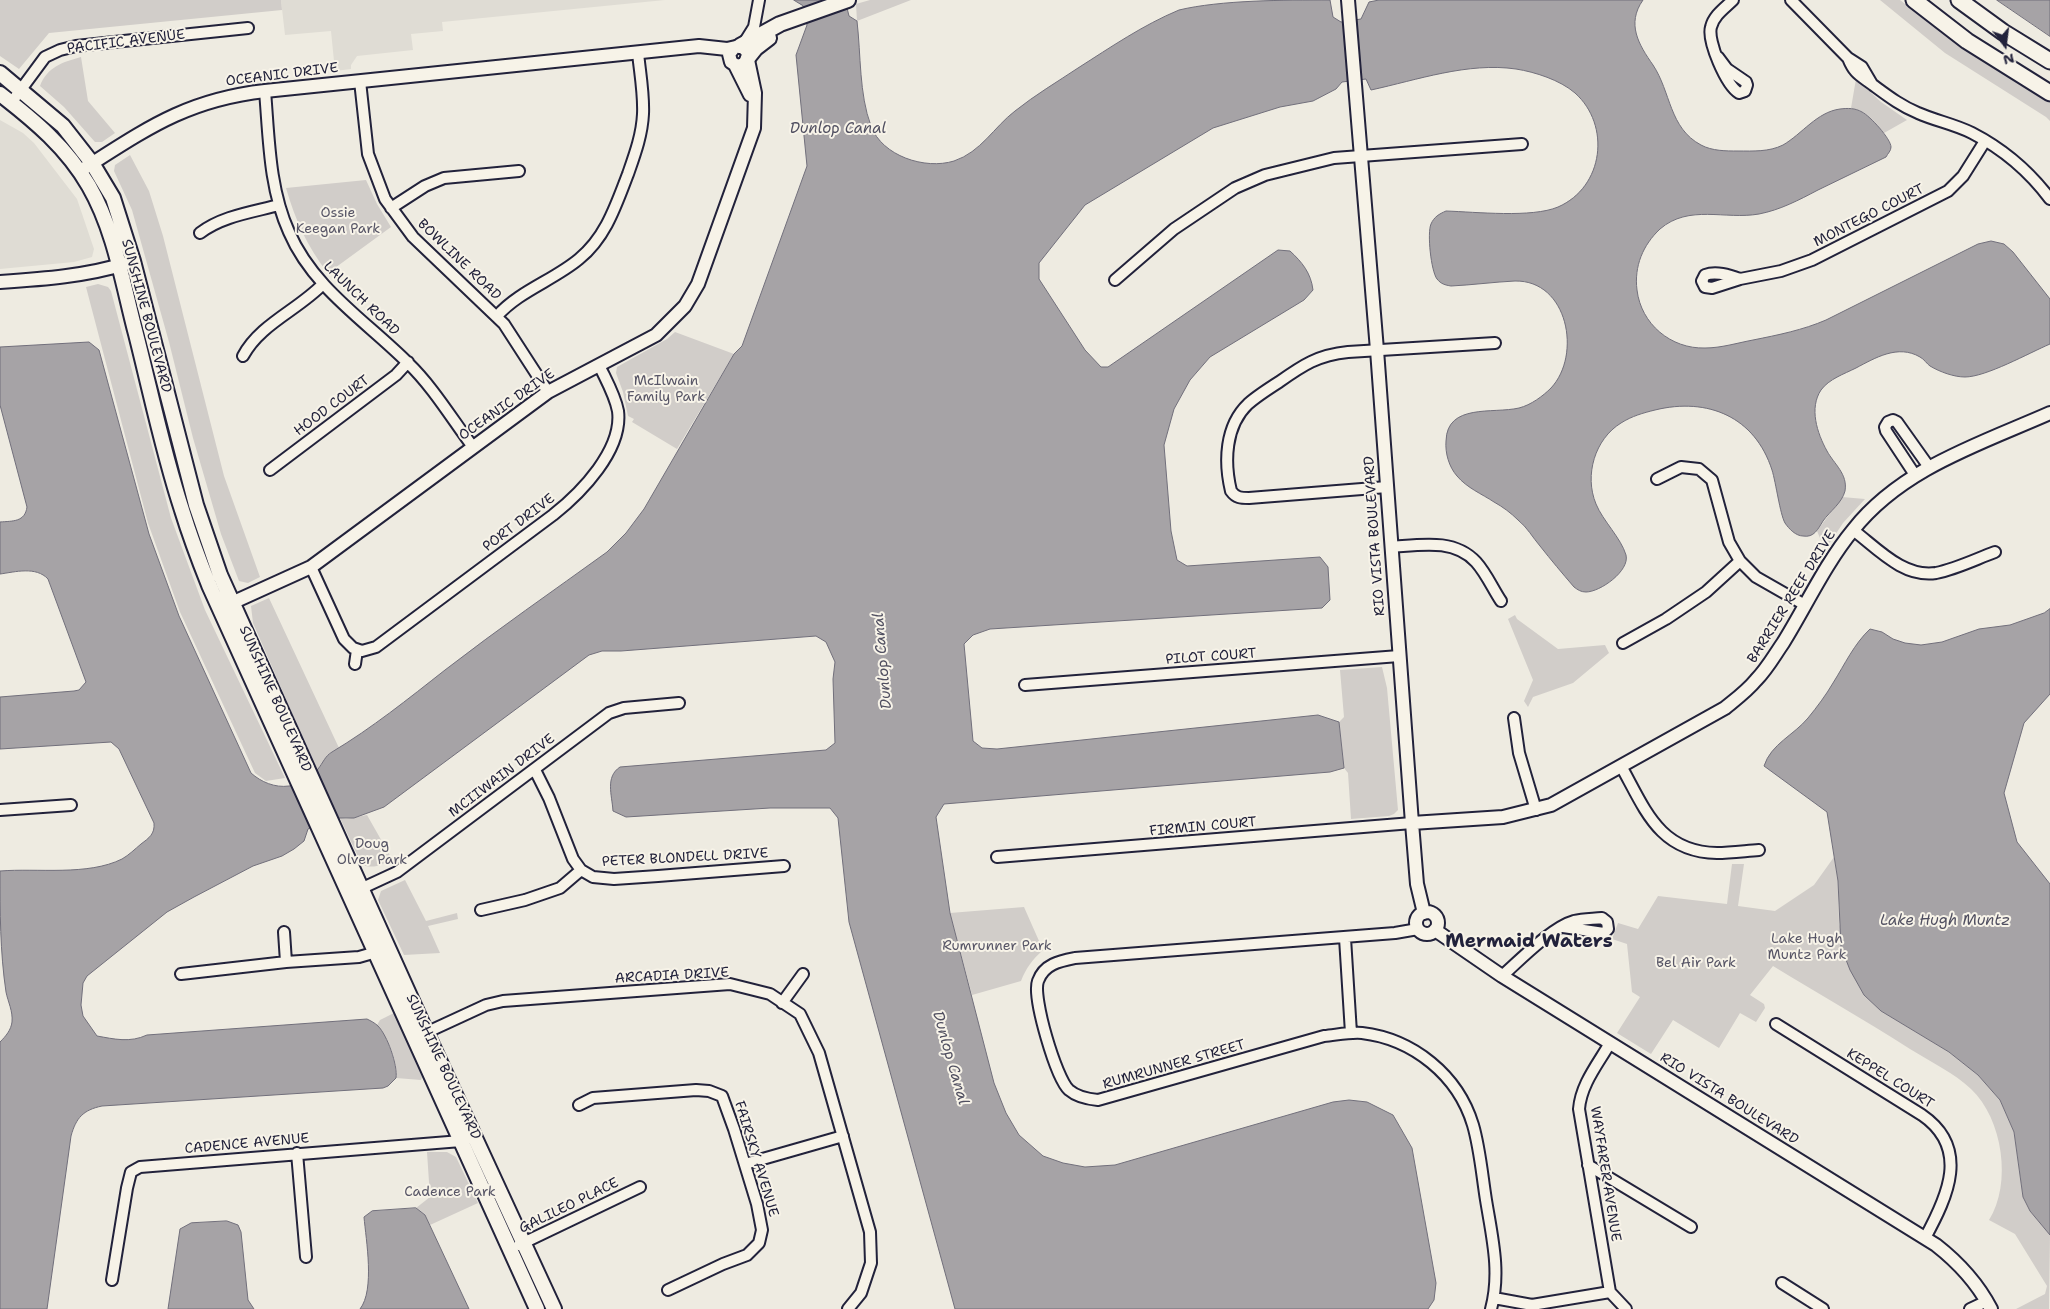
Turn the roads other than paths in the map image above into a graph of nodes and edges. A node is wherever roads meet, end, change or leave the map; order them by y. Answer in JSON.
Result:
{"nodes":[{"id":1,"x":759,"y":0,"type":"edge"},
{"id":2,"x":848,"y":0,"type":"edge"},
{"id":3,"x":1349,"y":0,"type":"edge"},
{"id":4,"x":1733,"y":0,"type":"edge"},
{"id":5,"x":1791,"y":0,"type":"edge"},
{"id":6,"x":1914,"y":0,"type":"edge"},
{"id":7,"x":1959,"y":0,"type":"edge"},
{"id":8,"x":758,"y":11,"type":"junction"},
{"id":9,"x":796,"y":19,"type":"junction"},
{"id":10,"x":780,"y":24,"type":"junction"},
{"id":11,"x":248,"y":28,"type":"dead end"},
{"id":12,"x":738,"y":47,"type":"junction"},
{"id":13,"x":684,"y":48,"type":"junction"},
{"id":14,"x":638,"y":53,"type":"junction"},
{"id":15,"x":1718,"y":57,"type":"dead end"},
{"id":16,"x":748,"y":59,"type":"junction"},
{"id":17,"x":2050,"y":61,"type":"edge"},
{"id":18,"x":734,"y":64,"type":"junction"},
{"id":19,"x":0,"y":72,"type":"edge"},
{"id":20,"x":360,"y":82,"type":"junction"},
{"id":21,"x":21,"y":89,"type":"junction"},
{"id":22,"x":265,"y":90,"type":"junction"},
{"id":23,"x":2050,"y":93,"type":"edge"},
{"id":24,"x":6,"y":99,"type":"edge"},
{"id":25,"x":756,"y":109,"type":"junction"},
{"id":26,"x":1985,"y":141,"type":"junction"},
{"id":27,"x":1522,"y":144,"type":"dead end"},
{"id":28,"x":1361,"y":156,"type":"junction"},
{"id":29,"x":92,"y":163,"type":"junction"},
{"id":30,"x":80,"y":171,"type":"junction"},
{"id":31,"x":519,"y":171,"type":"dead end"},
{"id":32,"x":2050,"y":199,"type":"edge"},
{"id":33,"x":279,"y":205,"type":"junction"},
{"id":34,"x":391,"y":208,"type":"junction"},
{"id":35,"x":200,"y":234,"type":"dead end"},
{"id":36,"x":133,"y":261,"type":"junction"},
{"id":37,"x":118,"y":266,"type":"junction"},
{"id":38,"x":1740,"y":279,"type":"dead end"},
{"id":39,"x":1115,"y":280,"type":"dead end"},
{"id":40,"x":0,"y":282,"type":"edge"},
{"id":41,"x":323,"y":284,"type":"junction"},
{"id":42,"x":497,"y":316,"type":"junction"},
{"id":43,"x":1495,"y":343,"type":"dead end"},
{"id":44,"x":1377,"y":350,"type":"junction"},
{"id":45,"x":243,"y":356,"type":"dead end"},
{"id":46,"x":408,"y":362,"type":"junction"},
{"id":47,"x":599,"y":365,"type":"junction"},
{"id":48,"x":548,"y":392,"type":"junction"},
{"id":49,"x":2050,"y":413,"type":"edge"},
{"id":50,"x":473,"y":447,"type":"junction"},
{"id":51,"x":1929,"y":467,"type":"junction"},
{"id":52,"x":270,"y":470,"type":"dead end"},
{"id":53,"x":1915,"y":475,"type":"junction"},
{"id":54,"x":1657,"y":479,"type":"dead end"},
{"id":55,"x":1387,"y":487,"type":"junction"},
{"id":56,"x":1853,"y":530,"type":"junction"},
{"id":57,"x":1391,"y":547,"type":"junction"},
{"id":58,"x":1995,"y":552,"type":"dead end"},
{"id":59,"x":1740,"y":561,"type":"junction"},
{"id":60,"x":311,"y":567,"type":"junction"},
{"id":61,"x":1502,"y":601,"type":"dead end"},
{"id":62,"x":232,"y":603,"type":"junction"},
{"id":63,"x":1805,"y":605,"type":"junction"},
{"id":64,"x":218,"y":609,"type":"junction"},
{"id":65,"x":1623,"y":643,"type":"dead end"},
{"id":66,"x":357,"y":650,"type":"junction"},
{"id":67,"x":1399,"y":656,"type":"junction"},
{"id":68,"x":355,"y":664,"type":"dead end"},
{"id":69,"x":1025,"y":685,"type":"dead end"},
{"id":70,"x":679,"y":703,"type":"dead end"},
{"id":71,"x":1514,"y":718,"type":"dead end"},
{"id":72,"x":1622,"y":766,"type":"junction"},
{"id":73,"x":534,"y":770,"type":"junction"},
{"id":74,"x":70,"y":805,"type":"dead end"},
{"id":75,"x":0,"y":810,"type":"edge"},
{"id":76,"x":1536,"y":810,"type":"junction"},
{"id":77,"x":1412,"y":823,"type":"junction"},
{"id":78,"x":1759,"y":850,"type":"dead end"},
{"id":79,"x":997,"y":857,"type":"dead end"},
{"id":80,"x":784,"y":866,"type":"dead end"},
{"id":81,"x":581,"y":870,"type":"junction"},
{"id":82,"x":361,"y":888,"type":"junction"},
{"id":83,"x":348,"y":894,"type":"junction"},
{"id":84,"x":481,"y":910,"type":"dead end"},
{"id":85,"x":1424,"y":913,"type":"junction"},
{"id":86,"x":1563,"y":927,"type":"dead end"},
{"id":87,"x":1418,"y":929,"type":"junction"},
{"id":88,"x":1436,"y":930,"type":"junction"},
{"id":89,"x":284,"y":932,"type":"dead end"},
{"id":90,"x":1345,"y":938,"type":"junction"},
{"id":91,"x":388,"y":948,"type":"junction"},
{"id":92,"x":375,"y":954,"type":"junction"},
{"id":93,"x":286,"y":962,"type":"junction"},
{"id":94,"x":181,"y":974,"type":"dead end"},
{"id":95,"x":803,"y":974,"type":"dead end"},
{"id":96,"x":1502,"y":976,"type":"junction"},
{"id":97,"x":782,"y":1003,"type":"junction"},
{"id":98,"x":1776,"y":1024,"type":"dead end"},
{"id":99,"x":1351,"y":1033,"type":"junction"},
{"id":100,"x":420,"y":1035,"type":"junction"},
{"id":101,"x":1610,"y":1044,"type":"junction"},
{"id":102,"x":579,"y":1105,"type":"dead end"},
{"id":103,"x":474,"y":1135,"type":"junction"},
{"id":104,"x":843,"y":1136,"type":"junction"},
{"id":105,"x":460,"y":1141,"type":"junction"},
{"id":106,"x":296,"y":1153,"type":"junction"},
{"id":107,"x":745,"y":1164,"type":"junction"},
{"id":108,"x":1588,"y":1165,"type":"junction"},
{"id":109,"x":640,"y":1187,"type":"dead end"},
{"id":110,"x":1691,"y":1227,"type":"dead end"},
{"id":111,"x":1926,"y":1238,"type":"junction"},
{"id":112,"x":524,"y":1243,"type":"junction"},
{"id":113,"x":510,"y":1250,"type":"junction"},
{"id":114,"x":306,"y":1257,"type":"dead end"},
{"id":115,"x":112,"y":1280,"type":"dead end"},
{"id":116,"x":1782,"y":1283,"type":"dead end"},
{"id":117,"x":668,"y":1290,"type":"dead end"},
{"id":118,"x":1610,"y":1292,"type":"junction"},
{"id":119,"x":1494,"y":1298,"type":"junction"},
{"id":120,"x":1989,"y":1305,"type":"edge"},
{"id":121,"x":854,"y":1307,"type":"edge"},
{"id":122,"x":537,"y":1309,"type":"edge"},
{"id":123,"x":554,"y":1309,"type":"edge"},
{"id":124,"x":1491,"y":1309,"type":"edge"},
{"id":125,"x":1626,"y":1309,"type":"edge"},
{"id":126,"x":1823,"y":1309,"type":"edge"},
{"id":127,"x":1970,"y":1309,"type":"edge"}],
"edges":[{"from":1,"to":8,"type":"street"},
{"from":2,"to":9,"type":"main road"},
{"from":3,"to":28,"type":"street","name":"RIO VISTA BOULEVARD"},
{"from":4,"to":15,"type":"street"},
{"from":5,"to":26,"type":"street"},
{"from":6,"to":23,"type":"main road"},
{"from":7,"to":17,"type":"main road"},
{"from":8,"to":10,"type":"street"},
{"from":8,"to":12,"type":"street"},
{"from":9,"to":10,"type":"main road"},
{"from":9,"to":16,"type":"main road"},
{"from":10,"to":12,"type":"main road"},
{"from":11,"to":21,"type":"street","name":"PACIFIC AVENUE"},
{"from":12,"to":13,"type":"street","name":"OCEANIC DRIVE"},
{"from":12,"to":16,"type":"street"},
{"from":12,"to":18,"type":"street"},
{"from":13,"to":14,"type":"street","name":"OCEANIC DRIVE"},
{"from":13,"to":18,"type":"street","name":"OCEANIC DRIVE"},
{"from":14,"to":20,"type":"street","name":"OCEANIC DRIVE"},
{"from":14,"to":42,"type":"street"},
{"from":16,"to":18,"type":"street"},
{"from":16,"to":25,"type":"street","name":"OCEANIC DRIVE"},
{"from":18,"to":25,"type":"street"},
{"from":19,"to":21,"type":"main road"},
{"from":20,"to":22,"type":"street","name":"OCEANIC DRIVE"},
{"from":20,"to":34,"type":"street","name":"BOWLINE ROAD"},
{"from":21,"to":24,"type":"street","name":"PACIFIC AVENUE"},
{"from":21,"to":29,"type":"main road","name":"SUNSHINE BOULEVARD"},
{"from":22,"to":29,"type":"street","name":"OCEANIC DRIVE"},
{"from":22,"to":33,"type":"street","name":"LAUNCH ROAD"},
{"from":24,"to":30,"type":"main road","name":"SUNSHINE BOULEVARD"},
{"from":25,"to":47,"type":"street","name":"OCEANIC DRIVE"},
{"from":26,"to":32,"type":"street"},
{"from":26,"to":38,"type":"street","name":"MONTEGO COURT"},
{"from":27,"to":28,"type":"street"},
{"from":28,"to":39,"type":"street"},
{"from":28,"to":44,"type":"street","name":"RIO VISTA BOULEVARD"},
{"from":29,"to":30,"type":"street","name":"OCEANIC DRIVE"},
{"from":29,"to":36,"type":"main road","name":"SUNSHINE BOULEVARD"},
{"from":30,"to":37,"type":"main road","name":"SUNSHINE BOULEVARD"},
{"from":31,"to":34,"type":"street"},
{"from":33,"to":35,"type":"street"},
{"from":33,"to":41,"type":"street","name":"LAUNCH ROAD"},
{"from":34,"to":42,"type":"street","name":"BOWLINE ROAD"},
{"from":36,"to":37,"type":"street"},
{"from":36,"to":62,"type":"main road","name":"SUNSHINE BOULEVARD"},
{"from":37,"to":40,"type":"street"},
{"from":37,"to":64,"type":"main road","name":"SUNSHINE BOULEVARD"},
{"from":41,"to":45,"type":"street"},
{"from":41,"to":46,"type":"street","name":"LAUNCH ROAD"},
{"from":42,"to":48,"type":"street","name":"BOWLINE ROAD"},
{"from":43,"to":44,"type":"street"},
{"from":44,"to":55,"type":"street","name":"RIO VISTA BOULEVARD"},
{"from":44,"to":55,"type":"street"},
{"from":46,"to":50,"type":"street","name":"LAUNCH ROAD"},
{"from":46,"to":52,"type":"street","name":"HOOD COURT"},
{"from":47,"to":48,"type":"street","name":"OCEANIC DRIVE"},
{"from":47,"to":66,"type":"street","name":"PORT DRIVE"},
{"from":48,"to":50,"type":"street","name":"OCEANIC DRIVE"},
{"from":49,"to":51,"type":"street","name":"BARRIER REEF DRIVE"},
{"from":50,"to":60,"type":"street","name":"OCEANIC DRIVE"},
{"from":51,"to":53,"type":"street","name":"BARRIER REEF DRIVE"},
{"from":51,"to":53,"type":"street"},
{"from":53,"to":56,"type":"street","name":"BARRIER REEF DRIVE"},
{"from":54,"to":59,"type":"street"},
{"from":55,"to":57,"type":"street","name":"RIO VISTA BOULEVARD"},
{"from":56,"to":58,"type":"street"},
{"from":56,"to":63,"type":"street","name":"BARRIER REEF DRIVE"},
{"from":57,"to":61,"type":"street"},
{"from":57,"to":67,"type":"street","name":"RIO VISTA BOULEVARD"},
{"from":59,"to":63,"type":"street"},
{"from":59,"to":65,"type":"street"},
{"from":60,"to":62,"type":"street","name":"OCEANIC DRIVE"},
{"from":60,"to":66,"type":"street"},
{"from":62,"to":64,"type":"street","name":"OCEANIC DRIVE"},
{"from":62,"to":82,"type":"main road","name":"SUNSHINE BOULEVARD"},
{"from":63,"to":72,"type":"street","name":"BARRIER REEF DRIVE"},
{"from":64,"to":83,"type":"main road","name":"SUNSHINE BOULEVARD"},
{"from":66,"to":68,"type":"street"},
{"from":67,"to":69,"type":"street","name":"PILOT COURT"},
{"from":67,"to":77,"type":"street","name":"RIO VISTA BOULEVARD"},
{"from":70,"to":73,"type":"street","name":"MCIIWAIN DRIVE"},
{"from":71,"to":76,"type":"street"},
{"from":72,"to":76,"type":"street","name":"BARRIER REEF DRIVE"},
{"from":72,"to":78,"type":"street"},
{"from":73,"to":81,"type":"street"},
{"from":73,"to":82,"type":"street","name":"MCIIWAIN DRIVE"},
{"from":74,"to":75,"type":"street"},
{"from":76,"to":77,"type":"street","name":"BARRIER REEF DRIVE"},
{"from":77,"to":79,"type":"street","name":"FIRMIN COURT"},
{"from":77,"to":85,"type":"street","name":"RIO VISTA BOULEVARD"},
{"from":80,"to":81,"type":"street","name":"PETER BLONDELL DRIVE"},
{"from":81,"to":84,"type":"street"},
{"from":82,"to":83,"type":"street","name":"MCIIWAIN DRIVE"},
{"from":82,"to":91,"type":"main road","name":"SUNSHINE BOULEVARD"},
{"from":83,"to":92,"type":"main road","name":"SUNSHINE BOULEVARD"},
{"from":85,"to":87,"type":"street"},
{"from":85,"to":88,"type":"street"},
{"from":86,"to":96,"type":"street"},
{"from":87,"to":88,"type":"street"},
{"from":87,"to":90,"type":"street","name":"RUMRUNNER STREET"},
{"from":88,"to":96,"type":"street","name":"RIO VISTA BOULEVARD"},
{"from":89,"to":93,"type":"street"},
{"from":90,"to":99,"type":"street"},
{"from":90,"to":99,"type":"street","name":"RUMRUNNER STREET"},
{"from":91,"to":92,"type":"street"},
{"from":91,"to":100,"type":"main road","name":"SUNSHINE BOULEVARD"},
{"from":92,"to":93,"type":"street"},
{"from":92,"to":100,"type":"main road","name":"SUNSHINE BOULEVARD"},
{"from":93,"to":94,"type":"street"},
{"from":95,"to":97,"type":"street"},
{"from":96,"to":101,"type":"street","name":"RIO VISTA BOULEVARD"},
{"from":97,"to":100,"type":"street","name":"ARCADIA DRIVE"},
{"from":97,"to":104,"type":"street","name":"ARCADIA DRIVE"},
{"from":98,"to":111,"type":"street","name":"KEPPEL COURT"},
{"from":99,"to":119,"type":"street","name":"RUMRUNNER STREET"},
{"from":100,"to":103,"type":"main road","name":"SUNSHINE BOULEVARD"},
{"from":100,"to":105,"type":"main road","name":"SUNSHINE BOULEVARD"},
{"from":101,"to":108,"type":"street","name":"WAYFARER AVENUE"},
{"from":101,"to":111,"type":"street","name":"RIO VISTA BOULEVARD"},
{"from":102,"to":107,"type":"street","name":"FAIRSKY AVENUE"},
{"from":103,"to":105,"type":"street","name":"CADENCE AVENUE"},
{"from":103,"to":112,"type":"main road","name":"SUNSHINE BOULEVARD"},
{"from":104,"to":107,"type":"street"},
{"from":104,"to":121,"type":"street","name":"ARCADIA DRIVE"},
{"from":105,"to":106,"type":"street","name":"CADENCE AVENUE"},
{"from":105,"to":113,"type":"main road","name":"SUNSHINE BOULEVARD"},
{"from":106,"to":114,"type":"street"},
{"from":106,"to":115,"type":"street","name":"CADENCE AVENUE"},
{"from":107,"to":117,"type":"street","name":"FAIRSKY AVENUE"},
{"from":108,"to":110,"type":"street"},
{"from":108,"to":118,"type":"street","name":"WAYFARER AVENUE"},
{"from":109,"to":112,"type":"street","name":"GALILEO PLACE"},
{"from":111,"to":120,"type":"street","name":"RIO VISTA BOULEVARD"},
{"from":112,"to":113,"type":"street","name":"GALILEO PLACE"},
{"from":112,"to":123,"type":"main road","name":"SUNSHINE BOULEVARD"},
{"from":113,"to":122,"type":"main road","name":"SUNSHINE BOULEVARD"},
{"from":116,"to":126,"type":"street"},
{"from":118,"to":119,"type":"street"},
{"from":118,"to":125,"type":"street"},
{"from":119,"to":124,"type":"street","name":"RUMRUNNER STREET"},
{"from":120,"to":127,"type":"street"}]}
